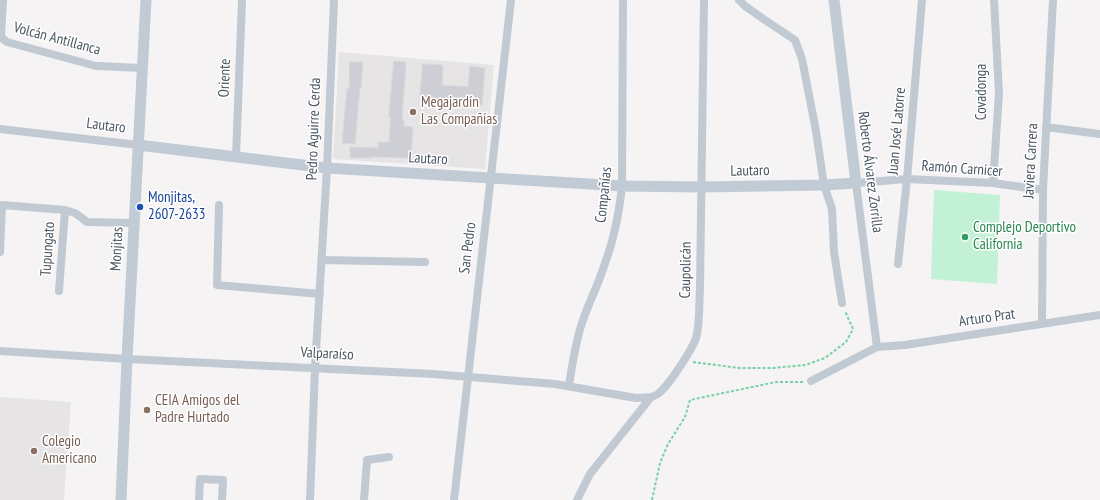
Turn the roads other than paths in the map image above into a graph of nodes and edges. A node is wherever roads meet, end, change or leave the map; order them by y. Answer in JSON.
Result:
{"nodes":[{"id":1,"x":4,"y":0,"type":"edge"},
{"id":2,"x":146,"y":0,"type":"edge"},
{"id":3,"x":242,"y":0,"type":"edge"},
{"id":4,"x":334,"y":0,"type":"edge"},
{"id":5,"x":511,"y":0,"type":"edge"},
{"id":6,"x":623,"y":0,"type":"edge"},
{"id":7,"x":704,"y":0,"type":"edge"},
{"id":8,"x":739,"y":0,"type":"edge"},
{"id":9,"x":834,"y":0,"type":"edge"},
{"id":10,"x":922,"y":0,"type":"edge"},
{"id":11,"x":994,"y":0,"type":"edge"},
{"id":12,"x":1053,"y":0,"type":"edge"},
{"id":13,"x":142,"y":68,"type":"junction"},
{"id":14,"x":1046,"y":127,"type":"junction"},
{"id":15,"x":0,"y":129,"type":"edge"},
{"id":16,"x":1100,"y":134,"type":"edge"},
{"id":17,"x":138,"y":144,"type":"junction"},
{"id":18,"x":236,"y":156,"type":"junction"},
{"id":19,"x":327,"y":168,"type":"junction"},
{"id":20,"x":491,"y":177,"type":"junction"},
{"id":21,"x":907,"y":179,"type":"junction"},
{"id":22,"x":856,"y":183,"type":"junction"},
{"id":23,"x":993,"y":183,"type":"junction"},
{"id":24,"x":824,"y":185,"type":"junction"},
{"id":25,"x":622,"y":186,"type":"junction"},
{"id":26,"x":701,"y":187,"type":"junction"},
{"id":27,"x":1043,"y":190,"type":"junction"},
{"id":28,"x":219,"y":205,"type":"dead end"},
{"id":29,"x":65,"y":210,"type":"junction"},
{"id":30,"x":134,"y":223,"type":"junction"},
{"id":31,"x":0,"y":252,"type":"edge"},
{"id":32,"x":322,"y":260,"type":"junction"},
{"id":33,"x":425,"y":262,"type":"dead end"},
{"id":34,"x":898,"y":264,"type":"dead end"},
{"id":35,"x":59,"y":291,"type":"dead end"},
{"id":36,"x":320,"y":294,"type":"junction"},
{"id":37,"x":842,"y":303,"type":"road end"},
{"id":38,"x":1100,"y":315,"type":"edge"},
{"id":39,"x":1042,"y":324,"type":"junction"},
{"id":40,"x":877,"y":347,"type":"junction"},
{"id":41,"x":0,"y":351,"type":"edge"},
{"id":42,"x":127,"y":359,"type":"junction"},
{"id":43,"x":315,"y":368,"type":"junction"},
{"id":44,"x":468,"y":377,"type":"junction"},
{"id":45,"x":811,"y":381,"type":"road end"},
{"id":46,"x":569,"y":386,"type":"junction"},
{"id":47,"x":651,"y":397,"type":"junction"},
{"id":48,"x":389,"y":457,"type":"dead end"},
{"id":49,"x":121,"y":500,"type":"edge"},
{"id":50,"x":199,"y":500,"type":"edge"},
{"id":51,"x":222,"y":500,"type":"edge"},
{"id":52,"x":310,"y":500,"type":"edge"},
{"id":53,"x":364,"y":500,"type":"edge"},
{"id":54,"x":454,"y":500,"type":"edge"},
{"id":55,"x":577,"y":500,"type":"edge"}],
"edges":[{"from":1,"to":13,"type":"street","name":"Volcán Antillanca"},
{"from":2,"to":13,"type":"street","name":"Monjitas"},
{"from":3,"to":18,"type":"street","name":"Oriente"},
{"from":4,"to":19,"type":"street","name":"Pedro Aguirre Cerda"},
{"from":5,"to":20,"type":"street","name":"San Pedro"},
{"from":6,"to":25,"type":"street","name":"Compañías"},
{"from":7,"to":26,"type":"street","name":"Caupolicán"},
{"from":8,"to":24,"type":"street"},
{"from":9,"to":22,"type":"street","name":"Roberto Álvarez Zorrilla"},
{"from":10,"to":21,"type":"street","name":"Juan José Latorre"},
{"from":11,"to":23,"type":"street","name":"Covadonga"},
{"from":12,"to":14,"type":"street","name":"Javiera Carrera"},
{"from":13,"to":17,"type":"street","name":"Monjitas"},
{"from":14,"to":16,"type":"street"},
{"from":14,"to":27,"type":"street","name":"Javiera Carrera"},
{"from":15,"to":17,"type":"street","name":"Lautaro"},
{"from":17,"to":18,"type":"street","name":"Lautaro"},
{"from":17,"to":30,"type":"street","name":"Monjitas"},
{"from":18,"to":19,"type":"street","name":"Lautaro"},
{"from":19,"to":20,"type":"street","name":"Lautaro"},
{"from":19,"to":32,"type":"street","name":"Pedro Aguirre Cerda"},
{"from":20,"to":25,"type":"street","name":"Lautaro"},
{"from":20,"to":44,"type":"street","name":"San Pedro"},
{"from":21,"to":22,"type":"street","name":"Ramón Carnicer"},
{"from":21,"to":23,"type":"street","name":"Ramón Carnicer"},
{"from":21,"to":34,"type":"street","name":"Juan José Latorre"},
{"from":22,"to":24,"type":"street","name":"Lautaro"},
{"from":22,"to":40,"type":"street","name":"Roberto Álvarez Zorrilla"},
{"from":23,"to":27,"type":"street","name":"Ramón Carnicer"},
{"from":24,"to":26,"type":"street","name":"Lautaro"},
{"from":24,"to":37,"type":"street"},
{"from":25,"to":26,"type":"street","name":"Lautaro"},
{"from":25,"to":46,"type":"street","name":"Compañías"},
{"from":26,"to":47,"type":"street","name":"Caupolicán"},
{"from":27,"to":39,"type":"street","name":"Javiera Carrera"},
{"from":28,"to":36,"type":"street"},
{"from":29,"to":30,"type":"street"},
{"from":29,"to":31,"type":"street"},
{"from":29,"to":35,"type":"street","name":"Tupungato"},
{"from":30,"to":42,"type":"street","name":"Monjitas"},
{"from":32,"to":33,"type":"street"},
{"from":32,"to":36,"type":"street","name":"Pedro Aguirre Cerda"},
{"from":36,"to":43,"type":"street","name":"Pedro Aguirre Cerda"},
{"from":38,"to":39,"type":"street","name":"Arturo Prat"},
{"from":39,"to":40,"type":"street","name":"Arturo Prat"},
{"from":40,"to":45,"type":"street"},
{"from":41,"to":42,"type":"street","name":"Valparaíso"},
{"from":42,"to":43,"type":"street","name":"Valparaíso"},
{"from":42,"to":49,"type":"street","name":"Monjitas"},
{"from":43,"to":44,"type":"street","name":"Valparaíso"},
{"from":43,"to":52,"type":"street","name":"Pedro Aguirre Cerda"},
{"from":44,"to":46,"type":"street","name":"Valparaíso"},
{"from":44,"to":54,"type":"street","name":"San Pedro"},
{"from":46,"to":47,"type":"street","name":"Valparaíso"},
{"from":47,"to":55,"type":"street","name":"Caupolicán"},
{"from":48,"to":53,"type":"street"},
{"from":50,"to":51,"type":"street"}]}
